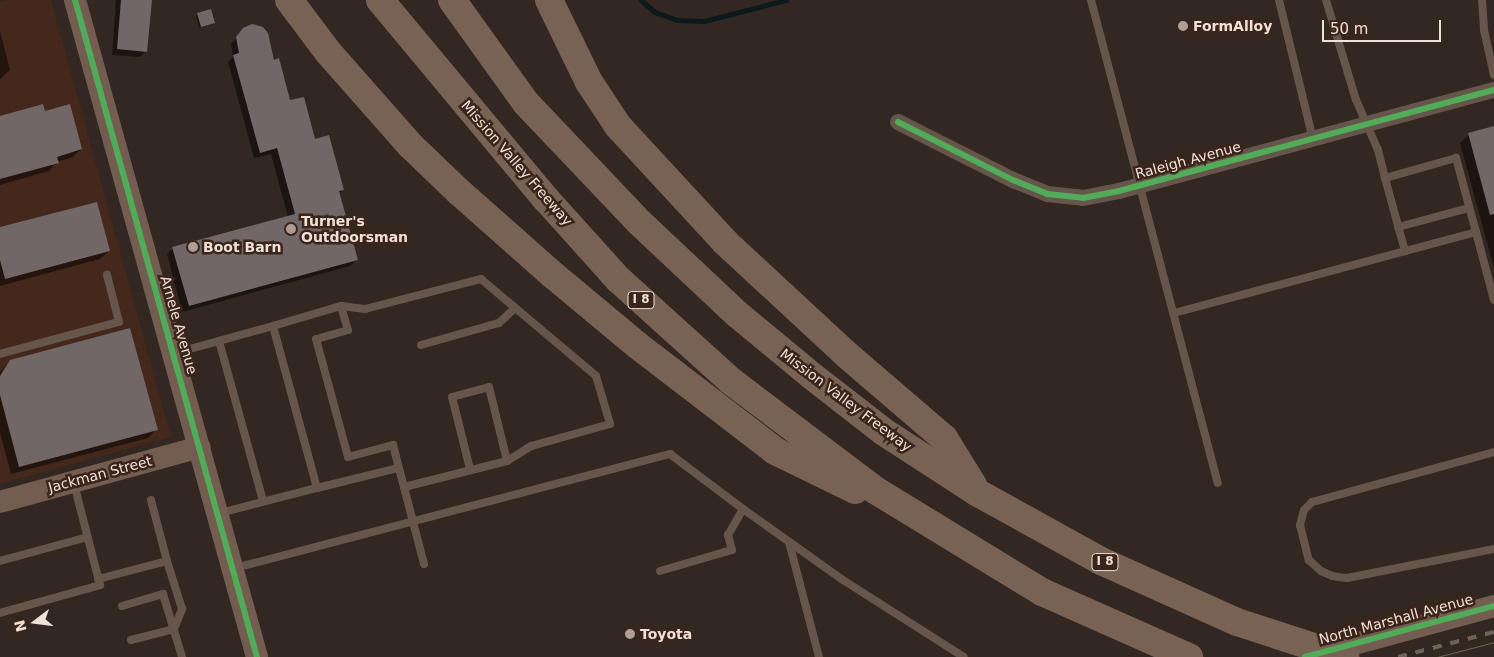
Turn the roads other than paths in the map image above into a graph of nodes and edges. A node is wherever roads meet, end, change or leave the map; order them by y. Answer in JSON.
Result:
{"nodes":[{"id":1,"x":75,"y":0,"type":"edge"},
{"id":2,"x":289,"y":0,"type":"edge"},
{"id":3,"x":380,"y":0,"type":"edge"},
{"id":4,"x":452,"y":0,"type":"edge"},
{"id":5,"x":549,"y":0,"type":"edge"},
{"id":6,"x":1091,"y":0,"type":"edge"},
{"id":7,"x":1279,"y":0,"type":"edge"},
{"id":8,"x":1326,"y":0,"type":"edge"},
{"id":9,"x":1482,"y":0,"type":"edge"},
{"id":10,"x":1494,"y":75,"type":"edge"},
{"id":11,"x":1494,"y":90,"type":"edge"},
{"id":12,"x":898,"y":122,"type":"dead end"},
{"id":13,"x":1366,"y":124,"type":"junction"},
{"id":14,"x":1313,"y":139,"type":"junction"},
{"id":15,"x":1385,"y":178,"type":"junction"},
{"id":16,"x":1141,"y":185,"type":"junction"},
{"id":17,"x":1469,"y":208,"type":"junction"},
{"id":18,"x":1398,"y":227,"type":"junction"},
{"id":19,"x":1476,"y":232,"type":"junction"},
{"id":20,"x":1405,"y":251,"type":"junction"},
{"id":21,"x":107,"y":275,"type":"dead end"},
{"id":22,"x":1494,"y":300,"type":"edge"},
{"id":23,"x":341,"y":306,"type":"junction"},
{"id":24,"x":515,"y":308,"type":"junction"},
{"id":25,"x":1174,"y":312,"type":"junction"},
{"id":26,"x":272,"y":326,"type":"junction"},
{"id":27,"x":219,"y":341,"type":"junction"},
{"id":28,"x":421,"y":344,"type":"dead end"},
{"id":29,"x":174,"y":353,"type":"junction"},
{"id":30,"x":0,"y":354,"type":"edge"},
{"id":31,"x":200,"y":446,"type":"junction"},
{"id":32,"x":1494,"y":452,"type":"edge"},
{"id":33,"x":507,"y":461,"type":"junction"},
{"id":34,"x":398,"y":468,"type":"junction"},
{"id":35,"x":470,"y":469,"type":"junction"},
{"id":36,"x":74,"y":482,"type":"junction"},
{"id":37,"x":1218,"y":483,"type":"dead end"},
{"id":38,"x":404,"y":487,"type":"junction"},
{"id":39,"x":317,"y":488,"type":"junction"},
{"id":40,"x":978,"y":493,"type":"junction"},
{"id":41,"x":151,"y":500,"type":"dead end"},
{"id":42,"x":263,"y":500,"type":"junction"},
{"id":43,"x":0,"y":502,"type":"edge"},
{"id":44,"x":743,"y":509,"type":"junction"},
{"id":45,"x":218,"y":514,"type":"junction"},
{"id":46,"x":413,"y":520,"type":"junction"},
{"id":47,"x":88,"y":537,"type":"junction"},
{"id":48,"x":957,"y":540,"type":"junction"},
{"id":49,"x":789,"y":542,"type":"junction"},
{"id":50,"x":1494,"y":548,"type":"edge"},
{"id":51,"x":0,"y":561,"type":"edge"},
{"id":52,"x":167,"y":561,"type":"junction"},
{"id":53,"x":424,"y":564,"type":"dead end"},
{"id":54,"x":233,"y":568,"type":"junction"},
{"id":55,"x":660,"y":571,"type":"dead end"},
{"id":56,"x":98,"y":579,"type":"junction"},
{"id":57,"x":122,"y":606,"type":"dead end"},
{"id":58,"x":1494,"y":606,"type":"edge"},
{"id":59,"x":0,"y":612,"type":"edge"},
{"id":60,"x":174,"y":629,"type":"junction"},
{"id":61,"x":131,"y":640,"type":"dead end"},
{"id":62,"x":1178,"y":653,"type":"edge"},
{"id":63,"x":182,"y":657,"type":"edge"},
{"id":64,"x":256,"y":657,"type":"edge"},
{"id":65,"x":819,"y":657,"type":"edge"},
{"id":66,"x":964,"y":657,"type":"edge"},
{"id":67,"x":1305,"y":657,"type":"edge"},
{"id":68,"x":1344,"y":657,"type":"edge"}],
"edges":[{"from":1,"to":29,"type":"street","name":"Arnele Avenue"},
{"from":2,"to":48,"type":"highway"},
{"from":3,"to":48,"type":"highway","name":"Mission Valley Freeway","number":"I 8"},
{"from":4,"to":40,"type":"highway","name":"Mission Valley Freeway","number":"I 8"},
{"from":5,"to":40,"type":"highway"},
{"from":6,"to":16,"type":"lane"},
{"from":7,"to":14,"type":"lane"},
{"from":8,"to":13,"type":"lane"},
{"from":9,"to":10,"type":"lane"},
{"from":11,"to":13,"type":"street","name":"Raleigh Avenue"},
{"from":12,"to":16,"type":"street","name":"Raleigh Avenue"},
{"from":13,"to":14,"type":"street","name":"Raleigh Avenue"},
{"from":13,"to":15,"type":"lane"},
{"from":14,"to":16,"type":"street","name":"Raleigh Avenue"},
{"from":15,"to":17,"type":"lane"},
{"from":15,"to":18,"type":"lane"},
{"from":16,"to":25,"type":"lane"},
{"from":17,"to":18,"type":"lane"},
{"from":17,"to":19,"type":"lane"},
{"from":18,"to":20,"type":"lane"},
{"from":19,"to":20,"type":"lane"},
{"from":19,"to":22,"type":"lane"},
{"from":20,"to":25,"type":"lane"},
{"from":21,"to":30,"type":"lane"},
{"from":23,"to":24,"type":"lane"},
{"from":23,"to":26,"type":"lane"},
{"from":23,"to":34,"type":"lane"},
{"from":24,"to":28,"type":"lane"},
{"from":24,"to":33,"type":"lane"},
{"from":25,"to":37,"type":"lane"},
{"from":26,"to":27,"type":"lane"},
{"from":26,"to":39,"type":"lane"},
{"from":27,"to":29,"type":"lane"},
{"from":27,"to":42,"type":"lane"},
{"from":29,"to":31,"type":"street","name":"Arnele Avenue"},
{"from":31,"to":36,"type":"street","name":"Jackman Street"},
{"from":31,"to":45,"type":"street","name":"Arnele Avenue"},
{"from":32,"to":50,"type":"lane"},
{"from":33,"to":35,"type":"lane"},
{"from":33,"to":35,"type":"lane"},
{"from":34,"to":38,"type":"lane"},
{"from":34,"to":39,"type":"lane"},
{"from":35,"to":38,"type":"lane"},
{"from":36,"to":43,"type":"street","name":"Jackman Street"},
{"from":36,"to":47,"type":"lane"},
{"from":38,"to":46,"type":"lane"},
{"from":39,"to":42,"type":"lane"},
{"from":40,"to":68,"type":"highway","name":"Mission Valley Freeway","number":"I 8","bridge":true},
{"from":41,"to":52,"type":"lane"},
{"from":42,"to":45,"type":"lane"},
{"from":44,"to":46,"type":"lane"},
{"from":44,"to":49,"type":"lane"},
{"from":44,"to":55,"type":"lane"},
{"from":45,"to":54,"type":"street","name":"Arnele Avenue"},
{"from":46,"to":53,"type":"lane"},
{"from":46,"to":54,"type":"lane"},
{"from":47,"to":51,"type":"lane"},
{"from":47,"to":56,"type":"lane"},
{"from":48,"to":62,"type":"highway","name":"Mission Valley Freeway","number":"I 8"},
{"from":49,"to":65,"type":"lane"},
{"from":49,"to":66,"type":"lane"},
{"from":52,"to":56,"type":"lane"},
{"from":52,"to":60,"type":"lane"},
{"from":54,"to":64,"type":"street","name":"Arnele Avenue"},
{"from":56,"to":59,"type":"lane"},
{"from":57,"to":60,"type":"lane"},
{"from":58,"to":67,"type":"street","name":"North Marshall Avenue"},
{"from":60,"to":61,"type":"lane"},
{"from":60,"to":63,"type":"lane"}]}
